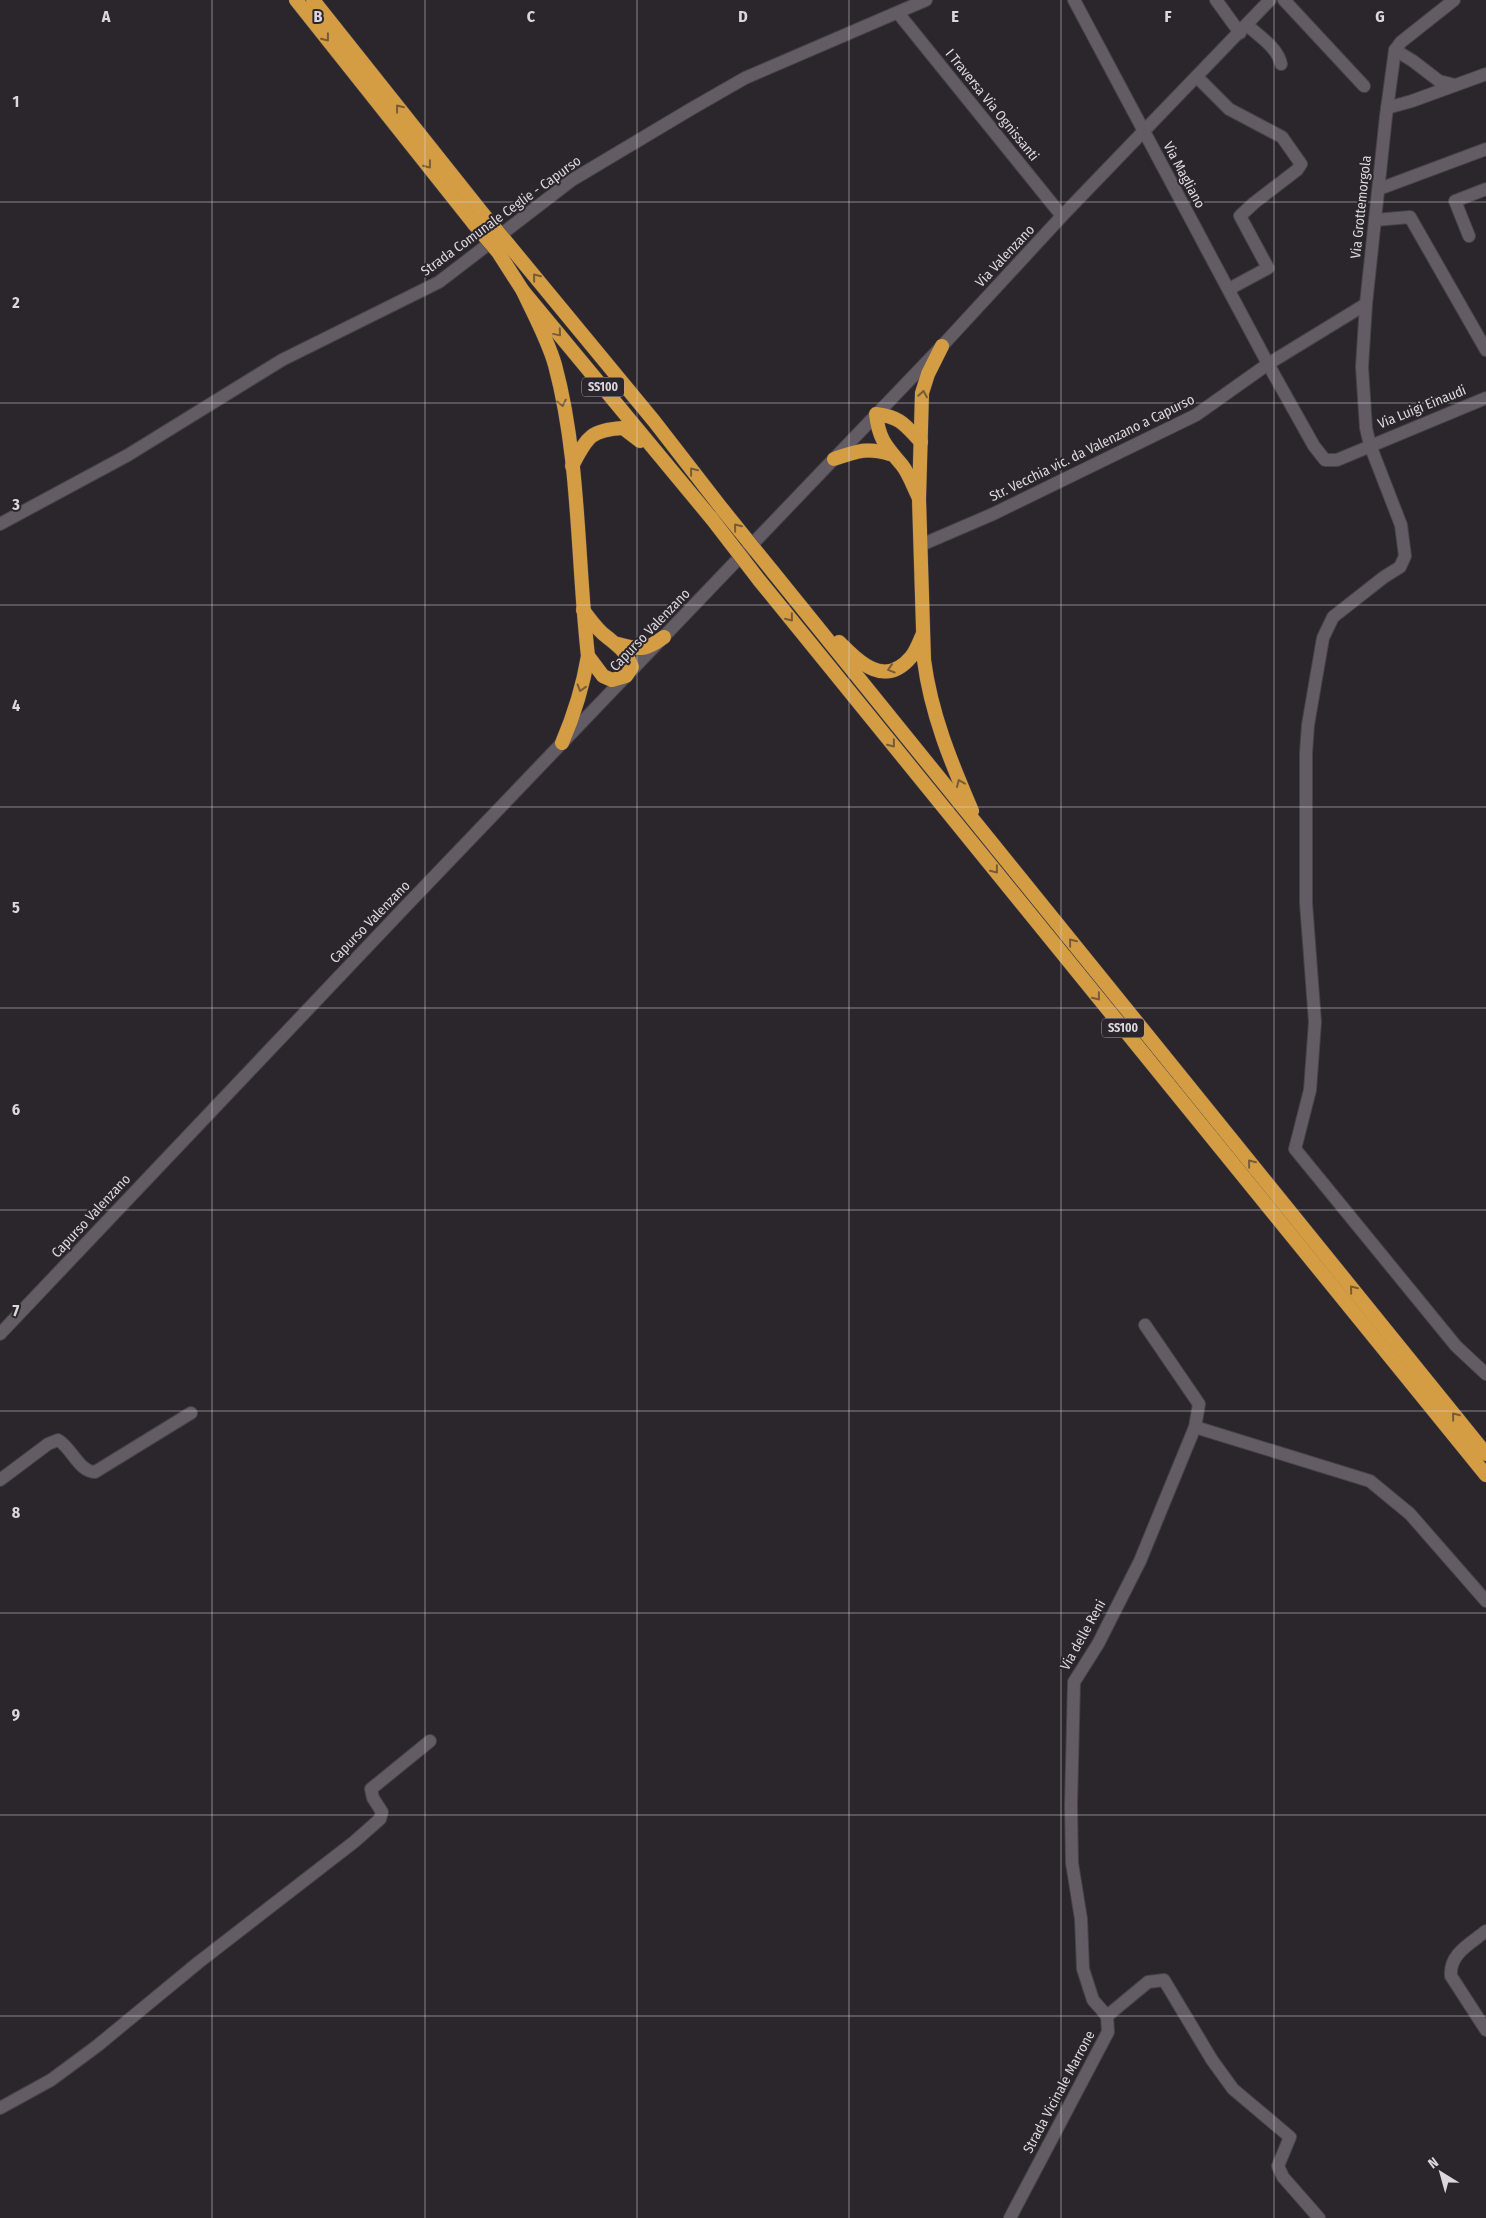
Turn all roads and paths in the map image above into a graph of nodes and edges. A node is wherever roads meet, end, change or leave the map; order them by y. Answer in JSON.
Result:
{"nodes":[{"id":1,"x":296,"y":0,"type":"edge"},
{"id":2,"x":313,"y":0,"type":"edge"},
{"id":3,"x":926,"y":0,"type":"edge"},
{"id":4,"x":1074,"y":0,"type":"edge"},
{"id":5,"x":1216,"y":0,"type":"edge"},
{"id":6,"x":1270,"y":0,"type":"edge"},
{"id":7,"x":1284,"y":0,"type":"edge"},
{"id":8,"x":1454,"y":0,"type":"edge"},
{"id":9,"x":898,"y":13,"type":"junction"},
{"id":10,"x":1243,"y":29,"type":"junction"},
{"id":11,"x":1395,"y":50,"type":"junction"},
{"id":12,"x":1281,"y":64,"type":"dead end"},
{"id":13,"x":1486,"y":74,"type":"edge"},
{"id":14,"x":1197,"y":77,"type":"junction"},
{"id":15,"x":1455,"y":85,"type":"junction"},
{"id":16,"x":1364,"y":86,"type":"dead end"},
{"id":17,"x":1387,"y":108,"type":"junction"},
{"id":18,"x":1144,"y":130,"type":"junction"},
{"id":19,"x":1486,"y":149,"type":"edge"},
{"id":20,"x":1379,"y":190,"type":"junction"},
{"id":21,"x":1486,"y":190,"type":"edge"},
{"id":22,"x":1062,"y":216,"type":"junction"},
{"id":23,"x":479,"y":219,"type":"junction"},
{"id":24,"x":1375,"y":220,"type":"junction"},
{"id":25,"x":1469,"y":236,"type":"dead end"},
{"id":26,"x":503,"y":248,"type":"junction"},
{"id":27,"x":1228,"y":289,"type":"junction"},
{"id":28,"x":524,"y":291,"type":"junction"},
{"id":29,"x":1366,"y":304,"type":"junction"},
{"id":30,"x":1481,"y":329,"type":"edge"},
{"id":31,"x":942,"y":346,"type":"junction"},
{"id":32,"x":1486,"y":350,"type":"edge"},
{"id":33,"x":1268,"y":364,"type":"junction"},
{"id":34,"x":1486,"y":398,"type":"edge"},
{"id":35,"x":876,"y":414,"type":"junction"},
{"id":36,"x":921,"y":442,"type":"junction"},
{"id":37,"x":1370,"y":445,"type":"junction"},
{"id":38,"x":890,"y":454,"type":"junction"},
{"id":39,"x":834,"y":459,"type":"junction"},
{"id":40,"x":572,"y":466,"type":"junction"},
{"id":41,"x":919,"y":499,"type":"junction"},
{"id":42,"x":702,"y":507,"type":"junction"},
{"id":43,"x":0,"y":524,"type":"edge"},
{"id":44,"x":762,"y":533,"type":"joint"},
{"id":45,"x":921,"y":545,"type":"junction"},
{"id":46,"x":795,"y":599,"type":"junction"},
{"id":47,"x":582,"y":609,"type":"junction"},
{"id":48,"x":923,"y":635,"type":"junction"},
{"id":49,"x":664,"y":637,"type":"junction"},
{"id":50,"x":618,"y":644,"type":"junction"},
{"id":51,"x":588,"y":656,"type":"junction"},
{"id":52,"x":626,"y":676,"type":"junction"},
{"id":53,"x":562,"y":743,"type":"junction"},
{"id":54,"x":980,"y":828,"type":"junction"},
{"id":55,"x":1145,"y":1325,"type":"dead end"},
{"id":56,"x":0,"y":1334,"type":"edge"},
{"id":57,"x":1486,"y":1374,"type":"edge"},
{"id":58,"x":191,"y":1413,"type":"dead end"},
{"id":59,"x":1196,"y":1427,"type":"junction"},
{"id":60,"x":1486,"y":1454,"type":"edge"},
{"id":61,"x":1486,"y":1475,"type":"edge"},
{"id":62,"x":0,"y":1480,"type":"edge"},
{"id":63,"x":1486,"y":1601,"type":"edge"},
{"id":64,"x":430,"y":1741,"type":"dead end"},
{"id":65,"x":1486,"y":1931,"type":"edge"},
{"id":66,"x":1107,"y":2016,"type":"junction"},
{"id":67,"x":1486,"y":2030,"type":"edge"},
{"id":68,"x":0,"y":2108,"type":"edge"},
{"id":69,"x":1010,"y":2218,"type":"edge"},
{"id":70,"x":1319,"y":2218,"type":"edge"}],
"edges":[{"from":1,"to":23,"type":"highway","number":"SS100","one_way":true},
{"from":23,"to":2,"type":"highway","number":"SS100","one_way":true},
{"from":3,"to":9,"type":"street","name":"Strada Comunale Ceglie - Capurso"},
{"from":4,"to":18,"type":"street","name":"Via Magliano"},
{"from":5,"to":10,"type":"street"},
{"from":6,"to":10,"type":"street","name":"Via Valenzano"},
{"from":7,"to":16,"type":"street"},
{"from":8,"to":11,"type":"street"},
{"from":9,"to":22,"type":"street","name":"I Traversa Via Ognissanti"},
{"from":9,"to":43,"type":"street","name":"Strada Comunale Ceglie - Capurso"},
{"from":10,"to":12,"type":"street"},
{"from":10,"to":14,"type":"street","name":"Via Valenzano"},
{"from":11,"to":15,"type":"street"},
{"from":11,"to":17,"type":"street","name":"Via Grottemorgola"},
{"from":13,"to":15,"type":"street"},
{"from":14,"to":18,"type":"street","name":"Via Valenzano"},
{"from":14,"to":27,"type":"street"},
{"from":15,"to":17,"type":"street"},
{"from":17,"to":20,"type":"street","name":"Via Grottemorgola"},
{"from":18,"to":22,"type":"street","name":"Via Valenzano"},
{"from":18,"to":27,"type":"street","name":"Via Magliano"},
{"from":19,"to":20,"type":"street"},
{"from":20,"to":24,"type":"street","name":"Via Grottemorgola"},
{"from":21,"to":25,"type":"street"},
{"from":22,"to":31,"type":"street","name":"Via Valenzano"},
{"from":23,"to":26,"type":"highway","number":"SS100","bridge":true},
{"from":24,"to":29,"type":"street","name":"Via Grottemorgola"},
{"from":24,"to":30,"type":"street"},
{"from":26,"to":28,"type":"highway","number":"SS100"},
{"from":46,"to":26,"type":"highway","number":"SS100","one_way":true,"bridge":true},
{"from":27,"to":33,"type":"street","name":"Via Magliano"},
{"from":28,"to":40,"type":"highway","number":"SS100","one_way":true},
{"from":28,"to":42,"type":"highway","number":"SS100","one_way":true},
{"from":29,"to":33,"type":"street","name":"Str. Vecchia vic. da Valenzano a Capurso"},
{"from":29,"to":37,"type":"street","name":"Via Grottemorgola"},
{"from":30,"to":32,"type":"street"},
{"from":31,"to":35,"type":"street","name":"Via Valenzano"},
{"from":36,"to":31,"type":"highway","number":"SS100","one_way":true},
{"from":33,"to":37,"type":"street","name":"Via Luigi Einaudi"},
{"from":33,"to":45,"type":"street","name":"Str. Vecchia vic. da Valenzano a Capurso"},
{"from":34,"to":37,"type":"street","name":"Via Luigi Einaudi"},
{"from":35,"to":36,"type":"highway"},
{"from":35,"to":38,"type":"highway","number":"SS100"},
{"from":35,"to":39,"type":"street","name":"Via Valenzano"},
{"from":36,"to":41,"type":"highway","number":"SS100"},
{"from":37,"to":57,"type":"street","name":"Via Grottemorgola"},
{"from":38,"to":39,"type":"highway"},
{"from":38,"to":41,"type":"highway","number":"SS100"},
{"from":39,"to":44,"type":"street","name":"Via Valenzano"},
{"from":40,"to":42,"type":"highway","number":"SS100"},
{"from":40,"to":47,"type":"highway","number":"SS100"},
{"from":41,"to":45,"type":"highway","number":"SS100"},
{"from":42,"to":61,"type":"highway","number":"SS100","one_way":true,"bridge":true},
{"from":44,"to":49,"type":"street","name":"Capurso Valenzano"},
{"from":45,"to":48,"type":"highway","number":"SS100"},
{"from":48,"to":46,"type":"highway","one_way":true},
{"from":46,"to":54,"type":"highway","number":"SS100"},
{"from":47,"to":50,"type":"highway"},
{"from":47,"to":51,"type":"highway","number":"SS100"},
{"from":54,"to":48,"type":"highway","number":"SS100","one_way":true},
{"from":49,"to":50,"type":"highway"},
{"from":49,"to":52,"type":"street","name":"Capurso Valenzano"},
{"from":50,"to":52,"type":"highway"},
{"from":51,"to":52,"type":"highway","number":"SS100"},
{"from":51,"to":53,"type":"highway","number":"SS100","one_way":true},
{"from":52,"to":53,"type":"street","name":"Capurso Valenzano"},
{"from":53,"to":56,"type":"street","name":"Capurso Valenzano"},
{"from":60,"to":54,"type":"highway","number":"SS100","one_way":true},
{"from":55,"to":59,"type":"street","name":"Via delle Reni"},
{"from":58,"to":62,"type":"street"},
{"from":59,"to":63,"type":"street"},
{"from":59,"to":66,"type":"street","name":"Via delle Reni"},
{"from":64,"to":68,"type":"street"},
{"from":65,"to":67,"type":"street"},
{"from":66,"to":69,"type":"street","name":"Strada Vicinale Marrone"},
{"from":66,"to":70,"type":"street"}]}
